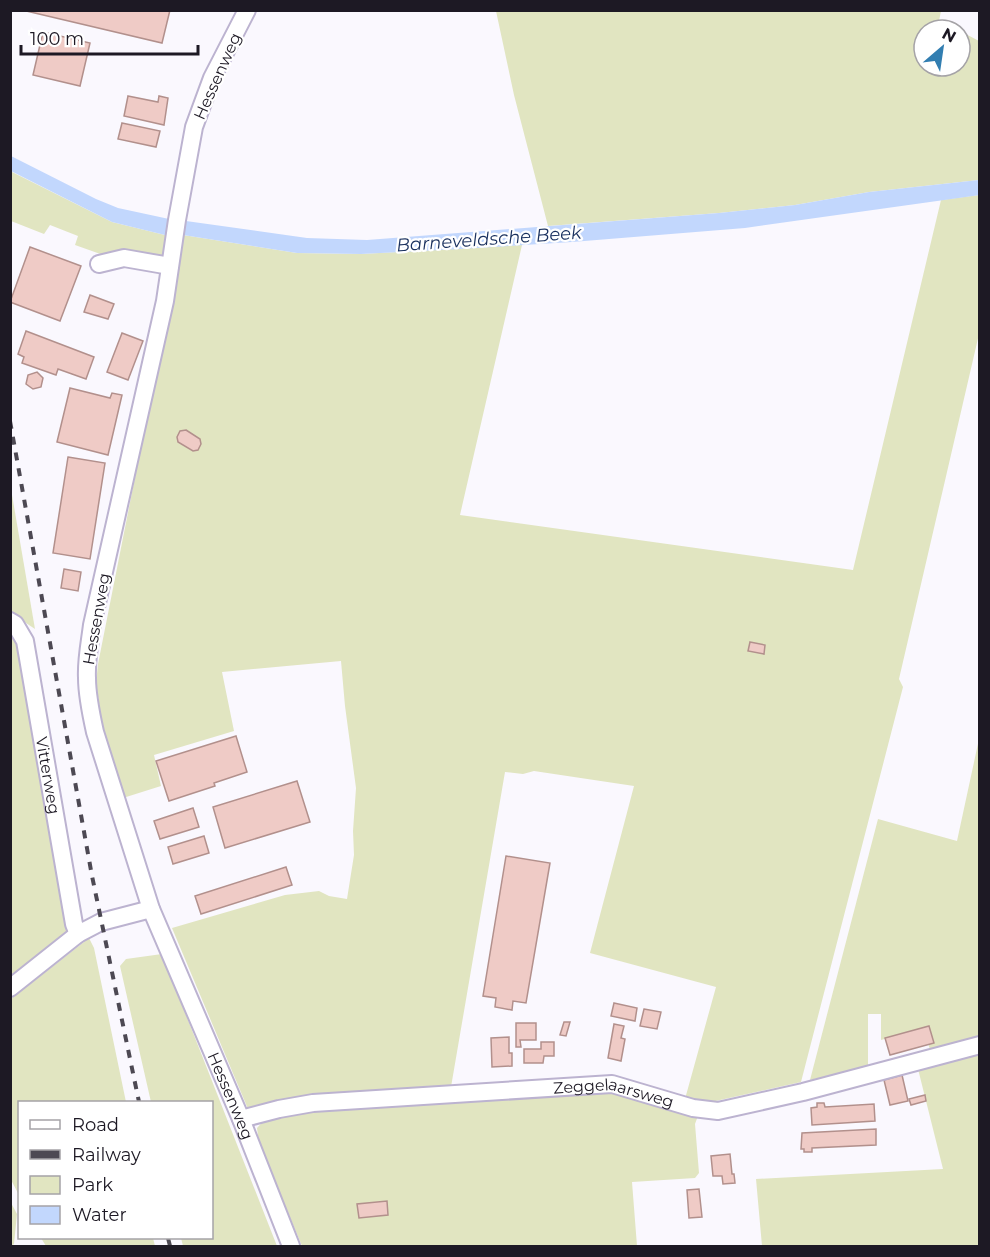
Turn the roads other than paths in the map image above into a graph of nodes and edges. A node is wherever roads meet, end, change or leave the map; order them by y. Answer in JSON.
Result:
{"nodes":[{"id":1,"x":247,"y":10,"type":"edge"},
{"id":2,"x":99,"y":264,"type":"dead end"},
{"id":3,"x":170,"y":267,"type":"junction"},
{"id":4,"x":10,"y":621,"type":"edge"},
{"id":5,"x":151,"y":909,"type":"junction"},
{"id":6,"x":78,"y":934,"type":"junction"},
{"id":7,"x":10,"y":988,"type":"edge"},
{"id":8,"x":980,"y":1045,"type":"edge"},
{"id":9,"x":241,"y":1119,"type":"junction"},
{"id":10,"x":291,"y":1246,"type":"edge"}],
"edges":[{"from":1,"to":3,"type":"street","name":"Hessenweg"},
{"from":2,"to":3,"type":"street"},
{"from":3,"to":5,"type":"street","name":"Hessenweg"},
{"from":4,"to":6,"type":"street","name":"Vitterweg"},
{"from":5,"to":6,"type":"street"},
{"from":5,"to":9,"type":"street","name":"Hessenweg"},
{"from":6,"to":7,"type":"street"},
{"from":8,"to":9,"type":"street","name":"Zeggelaarsweg"},
{"from":9,"to":10,"type":"street","name":"Hessenweg"}]}
